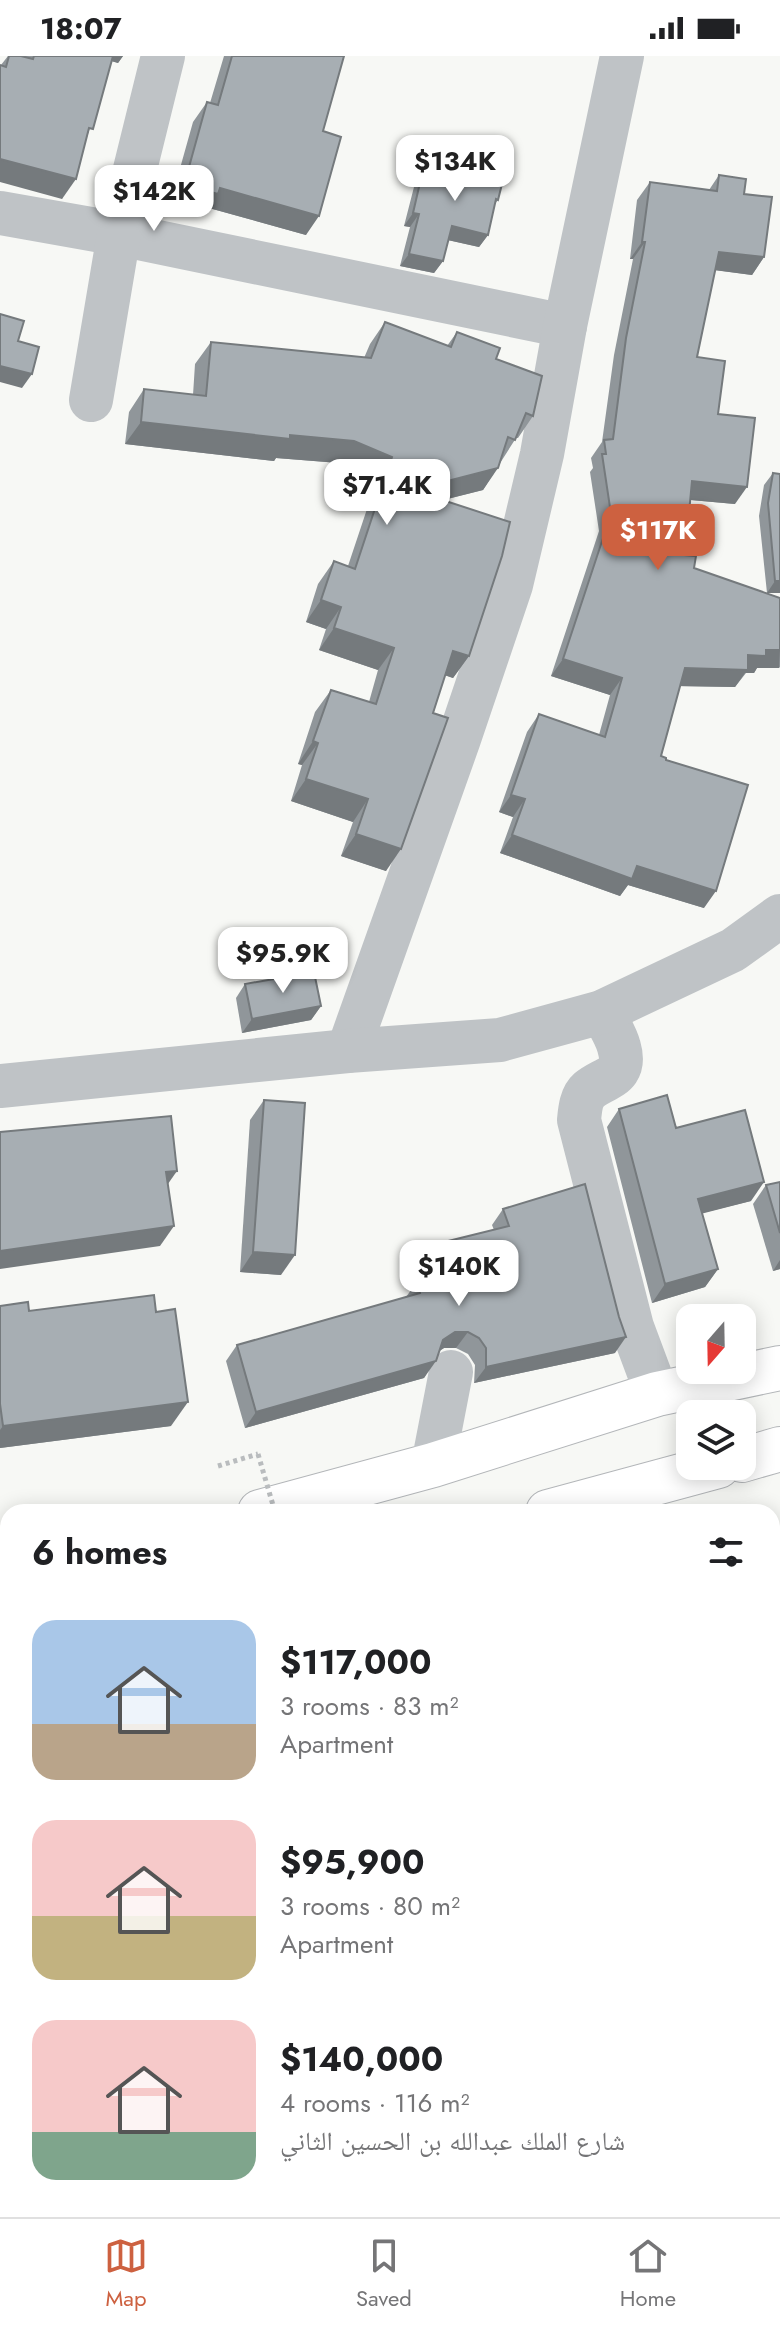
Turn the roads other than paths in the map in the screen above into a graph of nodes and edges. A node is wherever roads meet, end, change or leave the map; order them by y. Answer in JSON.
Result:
{"nodes":[{"id":1,"x":163,"y":56,"type":"edge"},
{"id":2,"x":622,"y":56,"type":"edge"},
{"id":3,"x":0,"y":213,"type":"edge"},
{"id":4,"x":119,"y":234,"type":"junction"},
{"id":5,"x":565,"y":326,"type":"junction"},
{"id":6,"x":91,"y":400,"type":"dead end"},
{"id":7,"x":780,"y":916,"type":"edge"},
{"id":8,"x":602,"y":1012,"type":"junction"},
{"id":9,"x":348,"y":1051,"type":"junction"},
{"id":10,"x":0,"y":1086,"type":"edge"},
{"id":11,"x":780,"y":1368,"type":"edge"},
{"id":12,"x":451,"y":1372,"type":"dead end"},
{"id":13,"x":657,"y":1394,"type":"junction"},
{"id":14,"x":780,"y":1449,"type":"edge"},
{"id":15,"x":756,"y":1456,"type":"edge"},
{"id":16,"x":433,"y":1465,"type":"junction"},
{"id":17,"x":676,"y":1477,"type":"edge"},
{"id":18,"x":289,"y":1504,"type":"edge"},
{"id":19,"x":578,"y":1504,"type":"edge"}],
"edges":[{"from":1,"to":4,"type":"street"},
{"from":2,"to":5,"type":"street"},
{"from":3,"to":4,"type":"street"},
{"from":4,"to":5,"type":"street"},
{"from":4,"to":6,"type":"street"},
{"from":5,"to":9,"type":"street"},
{"from":7,"to":8,"type":"street"},
{"from":8,"to":9,"type":"street"},
{"from":8,"to":13,"type":"street"},
{"from":9,"to":10,"type":"street"},
{"from":11,"to":13,"type":"highway"},
{"from":12,"to":16,"type":"street"},
{"from":13,"to":16,"type":"highway"},
{"from":14,"to":15,"type":"highway"},
{"from":16,"to":18,"type":"highway"},
{"from":17,"to":19,"type":"highway"}]}
